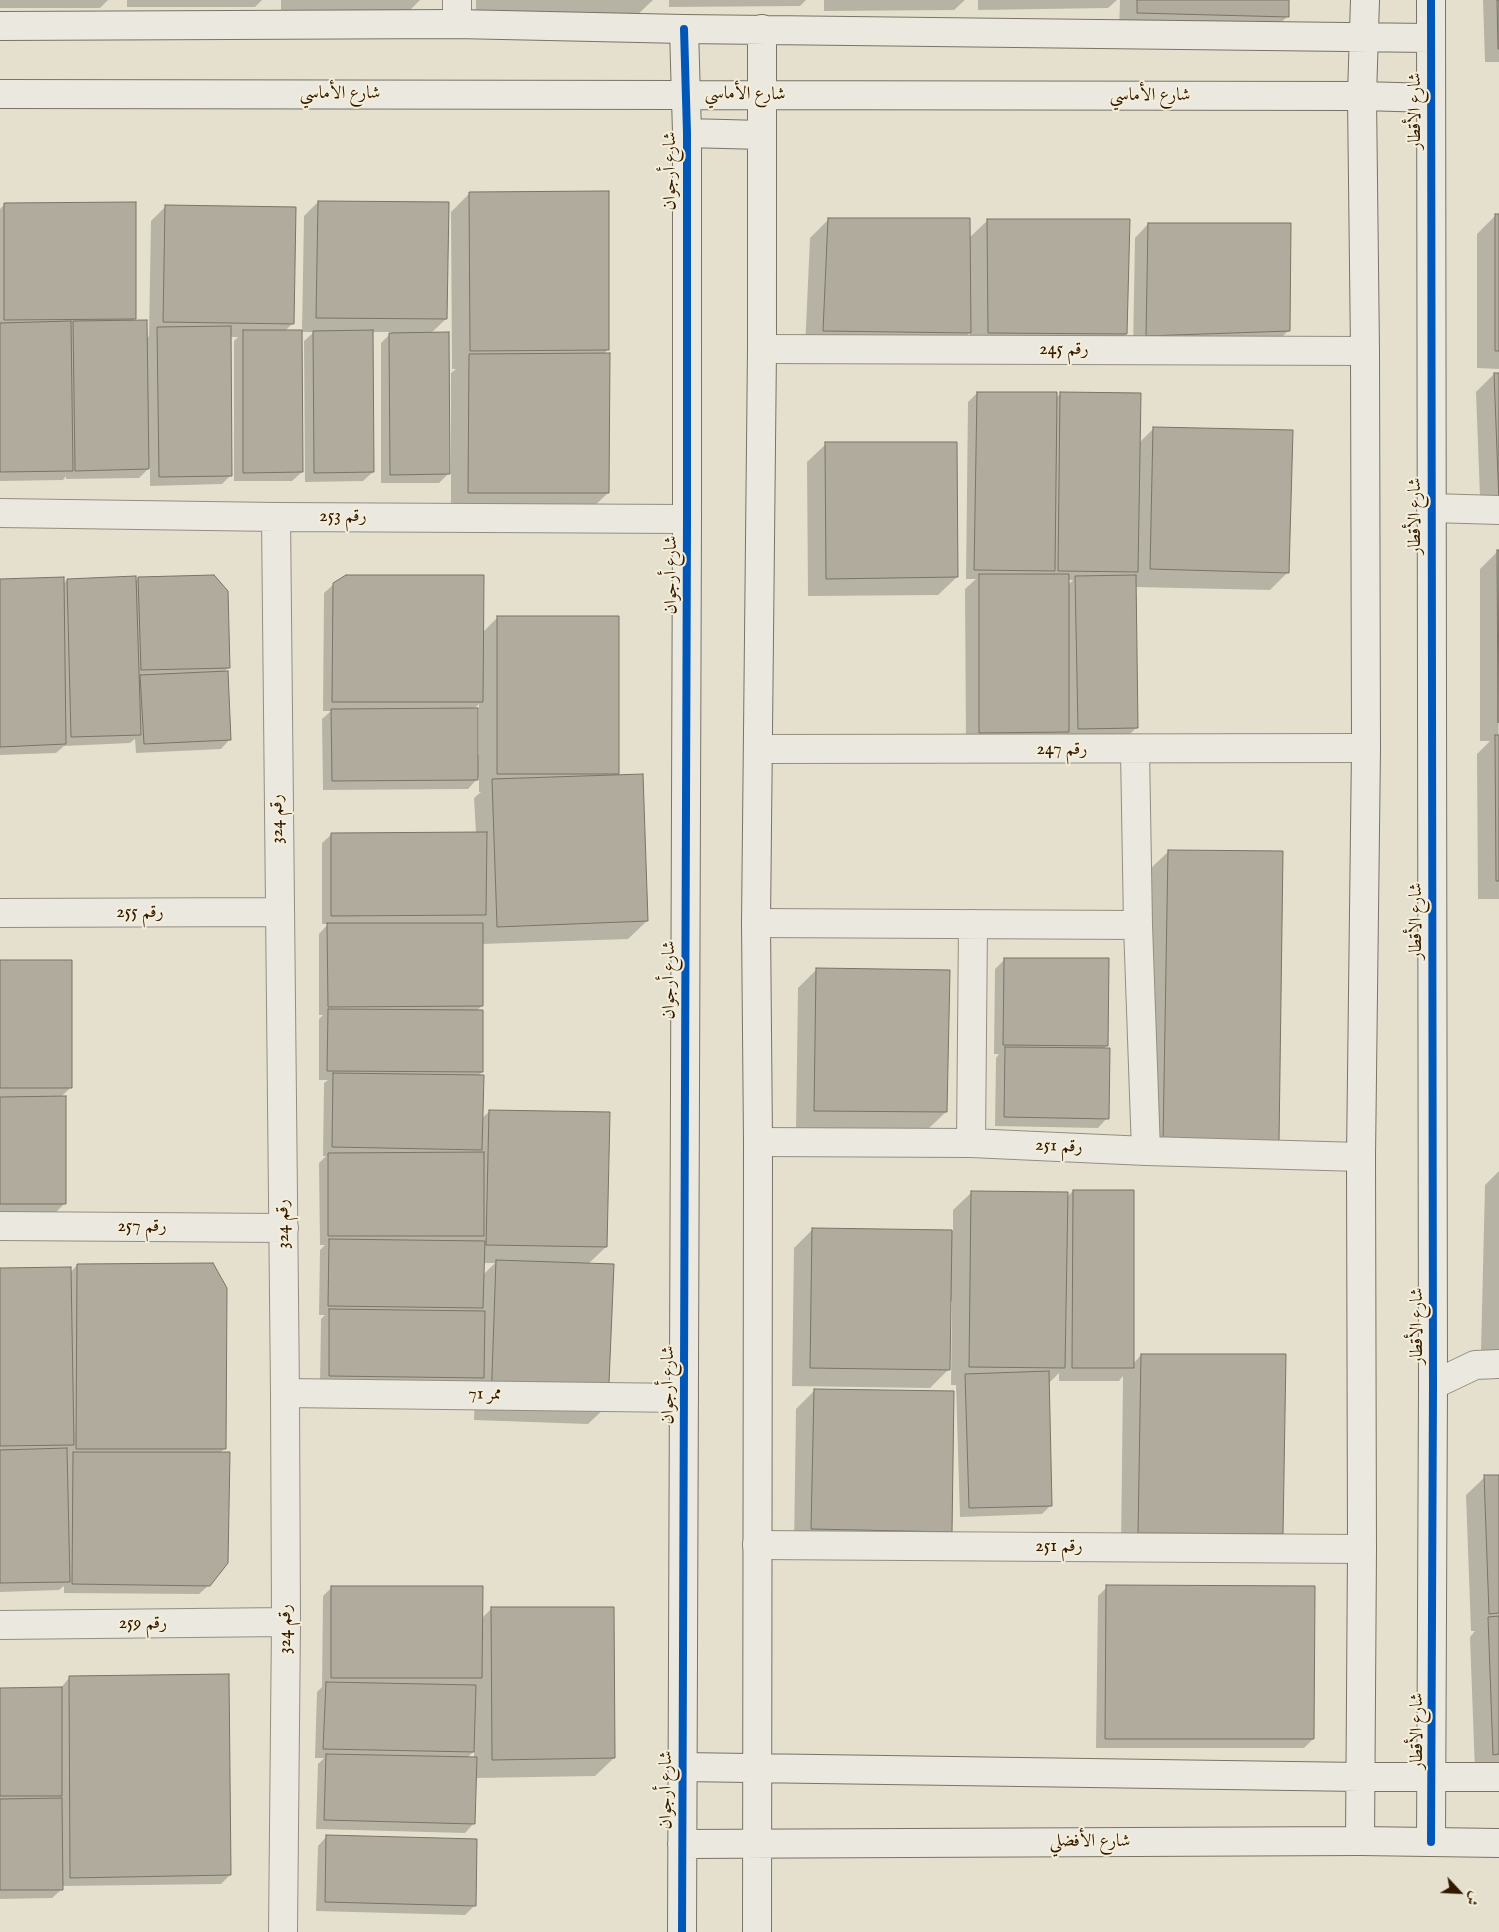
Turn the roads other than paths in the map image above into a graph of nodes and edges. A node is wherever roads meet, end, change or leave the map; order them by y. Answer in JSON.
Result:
{"nodes":[{"id":1,"x":1364,"y":0,"type":"edge"},
{"id":2,"x":1431,"y":0,"type":"edge"},
{"id":3,"x":457,"y":12,"type":"edge"},
{"id":4,"x":0,"y":26,"type":"edge"},
{"id":5,"x":684,"y":29,"type":"junction"},
{"id":6,"x":762,"y":29,"type":"junction"},
{"id":7,"x":1364,"y":38,"type":"junction"},
{"id":8,"x":1430,"y":38,"type":"junction"},
{"id":9,"x":0,"y":94,"type":"edge"},
{"id":10,"x":685,"y":94,"type":"junction"},
{"id":11,"x":762,"y":96,"type":"junction"},
{"id":12,"x":1362,"y":96,"type":"junction"},
{"id":13,"x":1431,"y":98,"type":"junction"},
{"id":14,"x":686,"y":133,"type":"junction"},
{"id":15,"x":762,"y":135,"type":"junction"},
{"id":16,"x":762,"y":349,"type":"junction"},
{"id":17,"x":1365,"y":351,"type":"junction"},
{"id":18,"x":1431,"y":508,"type":"junction"},
{"id":19,"x":1499,"y":510,"type":"edge"},
{"id":20,"x":0,"y":513,"type":"edge"},
{"id":21,"x":276,"y":517,"type":"junction"},
{"id":22,"x":687,"y":519,"type":"junction"},
{"id":23,"x":1366,"y":748,"type":"junction"},
{"id":24,"x":758,"y":749,"type":"junction"},
{"id":25,"x":1135,"y":750,"type":"junction"},
{"id":26,"x":279,"y":912,"type":"junction"},
{"id":27,"x":0,"y":913,"type":"edge"},
{"id":28,"x":756,"y":922,"type":"junction"},
{"id":29,"x":973,"y":924,"type":"junction"},
{"id":30,"x":1138,"y":925,"type":"junction"},
{"id":31,"x":758,"y":1142,"type":"junction"},
{"id":32,"x":971,"y":1142,"type":"junction"},
{"id":33,"x":1146,"y":1151,"type":"junction"},
{"id":34,"x":1361,"y":1157,"type":"junction"},
{"id":35,"x":0,"y":1226,"type":"edge"},
{"id":36,"x":284,"y":1228,"type":"junction"},
{"id":37,"x":1499,"y":1364,"type":"edge"},
{"id":38,"x":1433,"y":1385,"type":"junction"},
{"id":39,"x":285,"y":1392,"type":"junction"},
{"id":40,"x":684,"y":1398,"type":"junction"},
{"id":41,"x":756,"y":1545,"type":"junction"},
{"id":42,"x":1362,"y":1549,"type":"junction"},
{"id":43,"x":286,"y":1622,"type":"junction"},
{"id":44,"x":0,"y":1625,"type":"edge"},
{"id":45,"x":682,"y":1767,"type":"junction"},
{"id":46,"x":758,"y":1767,"type":"junction"},
{"id":47,"x":1360,"y":1776,"type":"junction"},
{"id":48,"x":1433,"y":1776,"type":"junction"},
{"id":49,"x":1499,"y":1777,"type":"edge"},
{"id":50,"x":1360,"y":1841,"type":"junction"},
{"id":51,"x":1431,"y":1842,"type":"junction"},
{"id":52,"x":757,"y":1843,"type":"junction"},
{"id":53,"x":1499,"y":1843,"type":"edge"},
{"id":54,"x":682,"y":1844,"type":"junction"},
{"id":55,"x":283,"y":1932,"type":"edge"},
{"id":56,"x":682,"y":1932,"type":"edge"},
{"id":57,"x":757,"y":1932,"type":"edge"}],
"edges":[{"from":1,"to":7,"type":"street"},
{"from":2,"to":8,"type":"street","name":"شارع الأقطار"},
{"from":3,"to":4,"type":"street"},
{"from":3,"to":5,"type":"street"},
{"from":5,"to":6,"type":"street"},
{"from":5,"to":10,"type":"street","name":"شارع أرجوان"},
{"from":6,"to":7,"type":"street"},
{"from":6,"to":11,"type":"street"},
{"from":7,"to":8,"type":"street"},
{"from":7,"to":12,"type":"street"},
{"from":8,"to":13,"type":"street","name":"شارع الأقطار"},
{"from":9,"to":10,"type":"street","name":"شارع الأماسي"},
{"from":10,"to":11,"type":"street","name":"شارع الأماسي"},
{"from":10,"to":14,"type":"street","name":"شارع أرجوان"},
{"from":11,"to":12,"type":"street","name":"شارع الأماسي"},
{"from":11,"to":15,"type":"street"},
{"from":12,"to":13,"type":"street","name":"شارع الأماسي"},
{"from":12,"to":17,"type":"street"},
{"from":13,"to":18,"type":"street","name":"شارع الأقطار"},
{"from":14,"to":15,"type":"street"},
{"from":14,"to":22,"type":"street","name":"شارع أرجوان"},
{"from":15,"to":16,"type":"street"},
{"from":16,"to":17,"type":"street","name":"رقم 245"},
{"from":16,"to":24,"type":"street"},
{"from":17,"to":23,"type":"street"},
{"from":18,"to":19,"type":"street"},
{"from":18,"to":38,"type":"street","name":"شارع الأقطار"},
{"from":20,"to":21,"type":"street","name":"رقم 253"},
{"from":21,"to":22,"type":"street","name":"رقم 253"},
{"from":21,"to":26,"type":"street","name":"رقم 324"},
{"from":22,"to":40,"type":"street","name":"شارع أرجوان"},
{"from":23,"to":25,"type":"street","name":"رقم 247"},
{"from":23,"to":34,"type":"street"},
{"from":24,"to":25,"type":"street","name":"رقم 247"},
{"from":24,"to":28,"type":"street"},
{"from":25,"to":30,"type":"street"},
{"from":26,"to":27,"type":"street","name":"رقم 255"},
{"from":26,"to":36,"type":"street","name":"رقم 324"},
{"from":28,"to":29,"type":"street"},
{"from":28,"to":31,"type":"street"},
{"from":29,"to":30,"type":"street"},
{"from":29,"to":32,"type":"street"},
{"from":30,"to":33,"type":"street"},
{"from":31,"to":32,"type":"street","name":"رقم 251"},
{"from":31,"to":41,"type":"street"},
{"from":32,"to":33,"type":"street","name":"رقم 251"},
{"from":33,"to":34,"type":"street","name":"رقم 251"},
{"from":34,"to":42,"type":"street"},
{"from":35,"to":36,"type":"street","name":"رقم 257"},
{"from":36,"to":39,"type":"street","name":"رقم 324"},
{"from":37,"to":38,"type":"street"},
{"from":38,"to":48,"type":"street","name":"شارع الأقطار"},
{"from":39,"to":40,"type":"street","name":"ممر 71"},
{"from":39,"to":43,"type":"street","name":"رقم 324"},
{"from":40,"to":45,"type":"street","name":"شارع أرجوان"},
{"from":41,"to":42,"type":"street","name":"رقم 251"},
{"from":41,"to":46,"type":"street"},
{"from":42,"to":47,"type":"street"},
{"from":43,"to":44,"type":"street","name":"رقم 259"},
{"from":43,"to":55,"type":"street","name":"رقم 324"},
{"from":45,"to":46,"type":"street"},
{"from":45,"to":54,"type":"street","name":"شارع أرجوان"},
{"from":46,"to":47,"type":"street"},
{"from":46,"to":52,"type":"street"},
{"from":47,"to":48,"type":"street"},
{"from":47,"to":50,"type":"street"},
{"from":48,"to":49,"type":"street"},
{"from":48,"to":51,"type":"street","name":"شارع الأقطار"},
{"from":50,"to":51,"type":"street","name":"شارع الأفضلي"},
{"from":50,"to":52,"type":"street","name":"شارع الأفضلي"},
{"from":51,"to":53,"type":"street","name":"شارع الأفضلي"},
{"from":52,"to":54,"type":"street","name":"شارع الأفضلي"},
{"from":52,"to":57,"type":"street"},
{"from":54,"to":56,"type":"street","name":"شارع أرجوان"}]}
